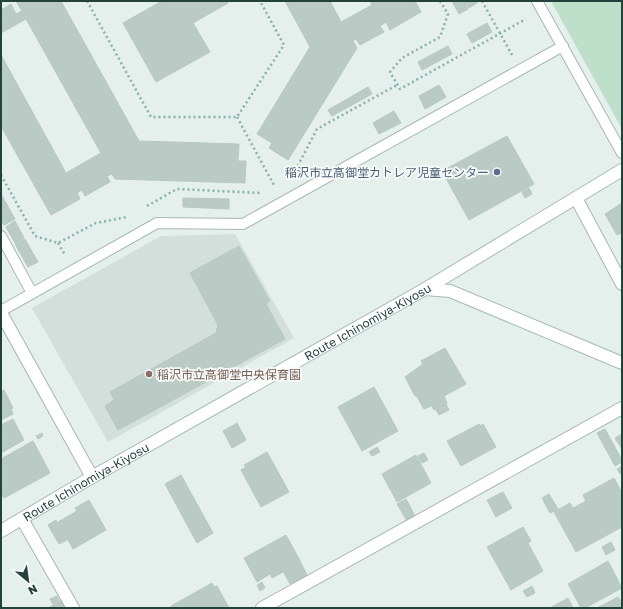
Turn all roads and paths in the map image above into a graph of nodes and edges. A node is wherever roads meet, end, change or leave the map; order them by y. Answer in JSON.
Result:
{"nodes":[{"id":1,"x":88,"y":1,"type":"edge"},
{"id":2,"x":260,"y":1,"type":"edge"},
{"id":3,"x":440,"y":1,"type":"edge"},
{"id":4,"x":482,"y":1,"type":"edge"},
{"id":5,"x":540,"y":5,"type":"edge"},
{"id":6,"x":500,"y":33,"type":"junction"},
{"id":7,"x":563,"y":46,"type":"junction"},
{"id":8,"x":520,"y":70,"type":"junction"},
{"id":9,"x":397,"y":85,"type":"junction"},
{"id":10,"x":237,"y":117,"type":"junction"},
{"id":11,"x":622,"y":153,"type":"edge"},
{"id":12,"x":622,"y":170,"type":"edge"},
{"id":13,"x":1,"y":175,"type":"edge"},
{"id":14,"x":293,"y":176,"type":"dead end"},
{"id":15,"x":281,"y":198,"type":"junction"},
{"id":16,"x":576,"y":198,"type":"junction"},
{"id":17,"x":144,"y":208,"type":"dead end"},
{"id":18,"x":132,"y":215,"type":"dead end"},
{"id":19,"x":1,"y":236,"type":"edge"},
{"id":20,"x":622,"y":284,"type":"edge"},
{"id":21,"x":425,"y":289,"type":"junction"},
{"id":22,"x":32,"y":293,"type":"junction"},
{"id":23,"x":1,"y":312,"type":"edge"},
{"id":24,"x":622,"y":364,"type":"edge"},
{"id":25,"x":622,"y":408,"type":"edge"},
{"id":26,"x":92,"y":477,"type":"junction"},
{"id":27,"x":22,"y":519,"type":"junction"},
{"id":28,"x":1,"y":532,"type":"edge"},
{"id":29,"x":73,"y":608,"type":"edge"},
{"id":30,"x":262,"y":608,"type":"edge"}],
"edges":[{"from":1,"to":10,"type":"path"},
{"from":2,"to":10,"type":"path"},
{"from":3,"to":9,"type":"path"},
{"from":4,"to":6,"type":"path"},
{"from":5,"to":6,"type":"path"},
{"from":5,"to":7,"type":"lane"},
{"from":6,"to":8,"type":"path"},
{"from":6,"to":9,"type":"path"},
{"from":7,"to":8,"type":"lane"},
{"from":7,"to":11,"type":"lane"},
{"from":8,"to":15,"type":"lane"},
{"from":9,"to":14,"type":"path"},
{"from":10,"to":15,"type":"path"},
{"from":12,"to":16,"type":"street"},
{"from":13,"to":18,"type":"path"},
{"from":15,"to":17,"type":"path"},
{"from":15,"to":22,"type":"lane"},
{"from":16,"to":20,"type":"street"},
{"from":16,"to":21,"type":"street"},
{"from":19,"to":22,"type":"lane"},
{"from":21,"to":24,"type":"street","name":"Route Ichinomiya-Kiyosu"},
{"from":21,"to":26,"type":"street","name":"Route Ichinomiya-Kiyosu"},
{"from":22,"to":23,"type":"lane"},
{"from":23,"to":26,"type":"street"},
{"from":25,"to":30,"type":"street"},
{"from":26,"to":27,"type":"street","name":"Route Ichinomiya-Kiyosu"},
{"from":27,"to":28,"type":"street","name":"Route Ichinomiya-Kiyosu"},
{"from":27,"to":29,"type":"street"}]}
